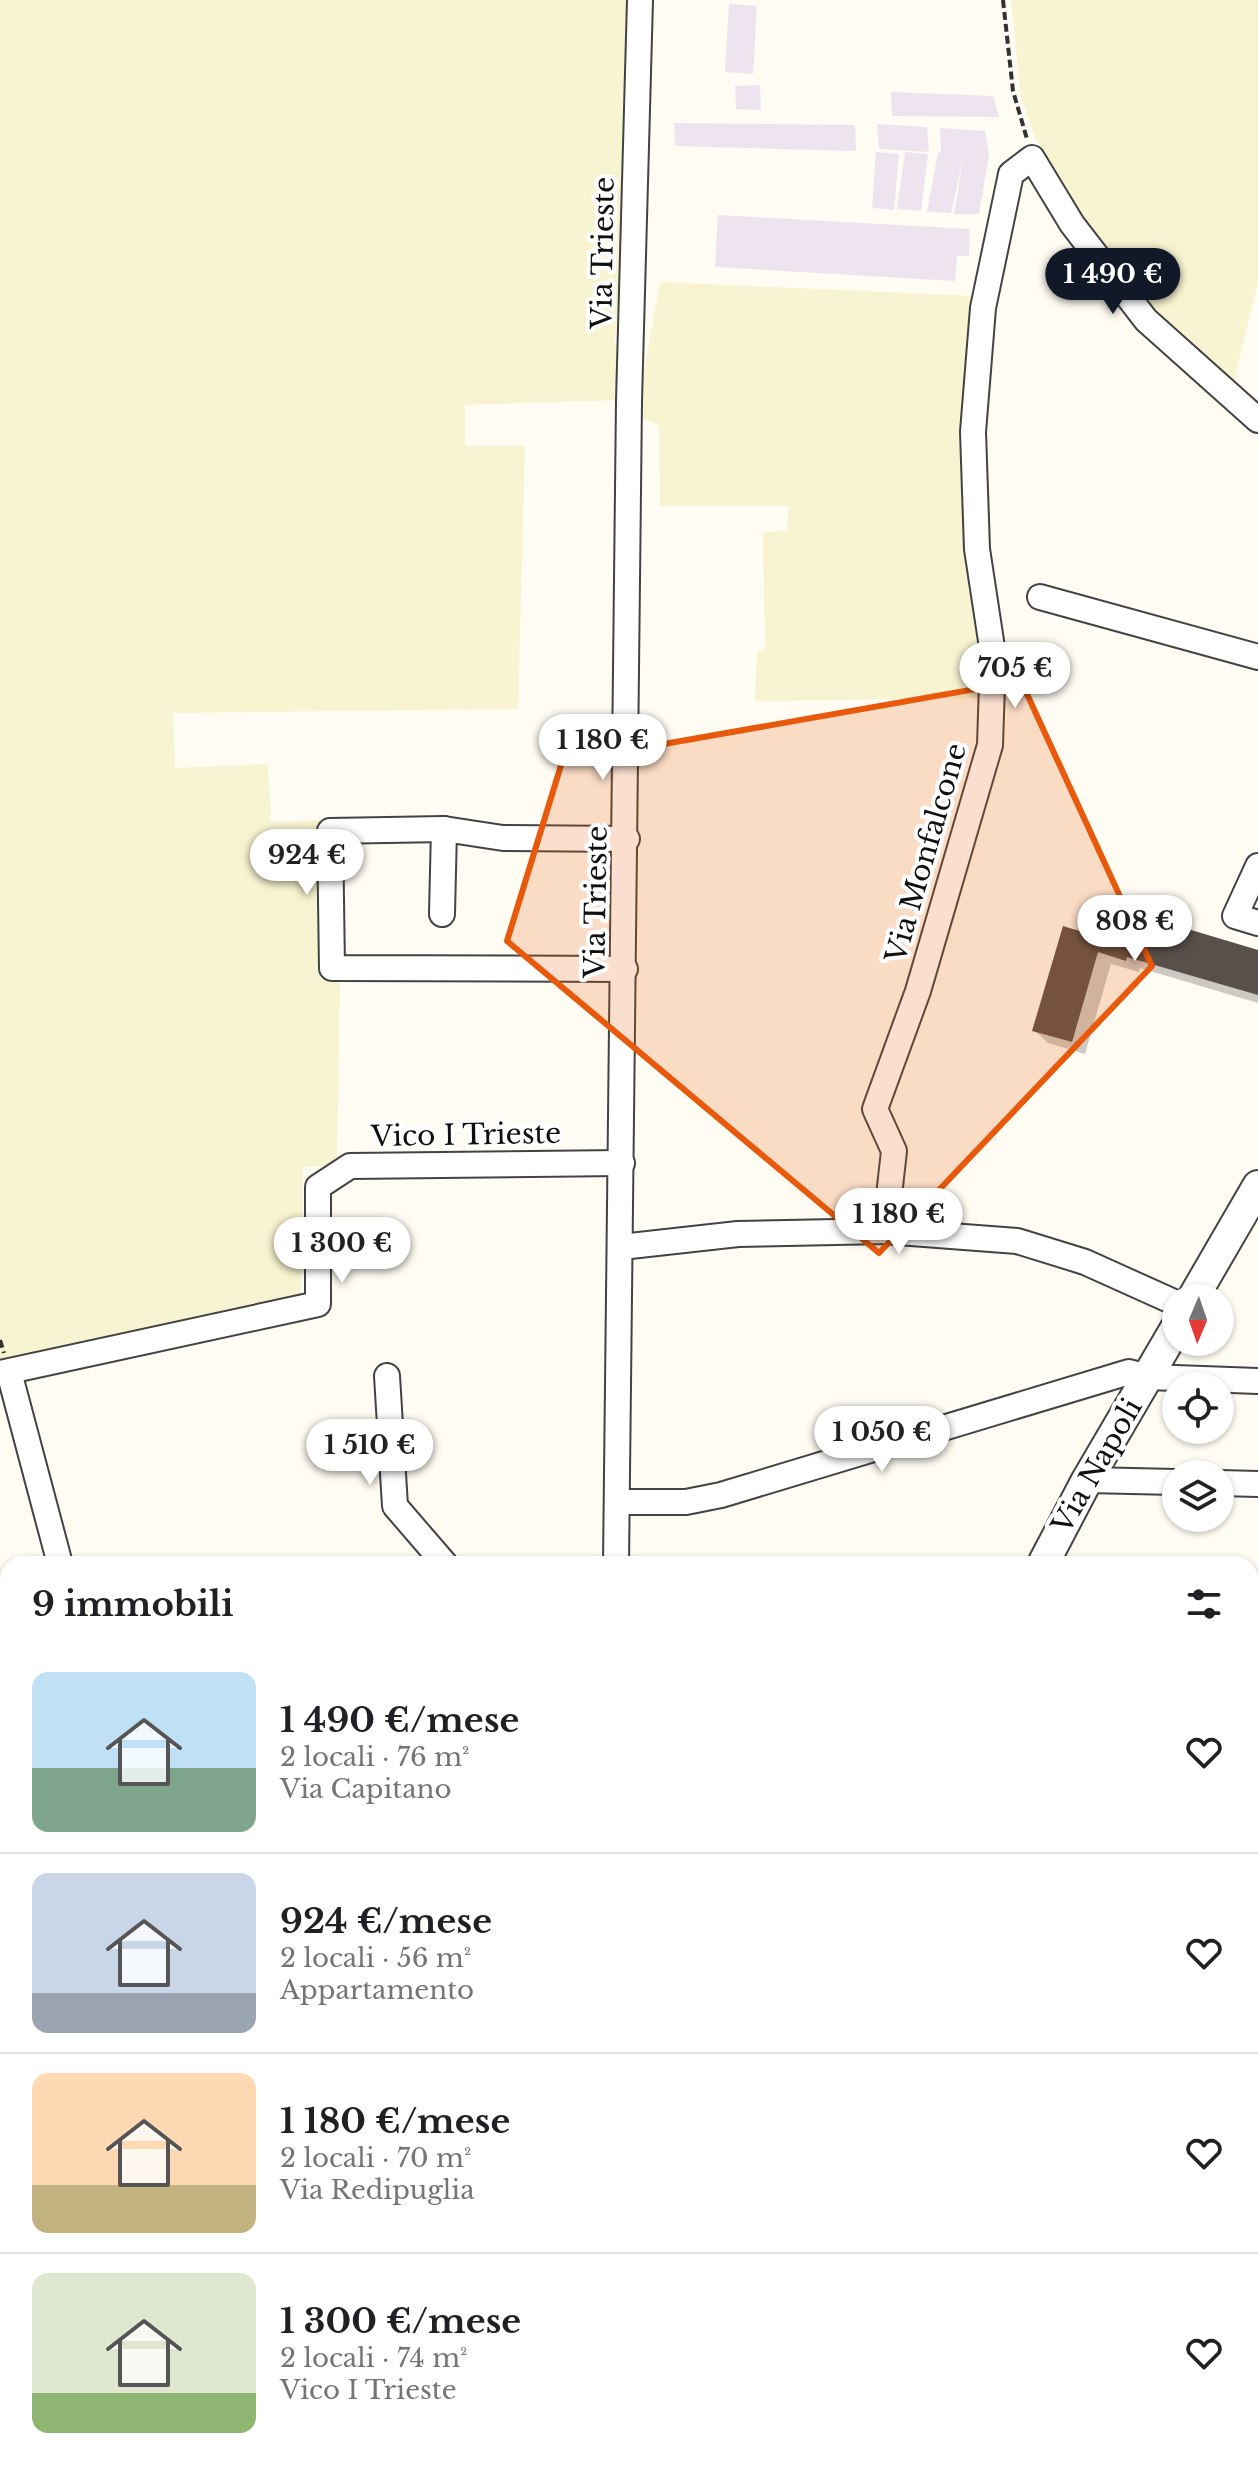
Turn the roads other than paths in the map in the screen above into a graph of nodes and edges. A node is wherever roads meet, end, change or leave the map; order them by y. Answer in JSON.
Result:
{"nodes":[{"id":1,"x":640,"y":0,"type":"edge"},
{"id":2,"x":1258,"y":420,"type":"edge"},
{"id":3,"x":1040,"y":597,"type":"dead end"},
{"id":4,"x":1258,"y":657,"type":"edge"},
{"id":5,"x":444,"y":829,"type":"junction"},
{"id":6,"x":627,"y":839,"type":"junction"},
{"id":7,"x":1258,"y":866,"type":"edge"},
{"id":8,"x":442,"y":914,"type":"dead end"},
{"id":9,"x":1258,"y":923,"type":"edge"},
{"id":10,"x":625,"y":969,"type":"junction"},
{"id":11,"x":622,"y":1163,"type":"junction"},
{"id":12,"x":1256,"y":1193,"type":"edge"},
{"id":13,"x":885,"y":1231,"type":"junction"},
{"id":14,"x":621,"y":1247,"type":"junction"},
{"id":15,"x":1201,"y":1284,"type":"edge"},
{"id":16,"x":1162,"y":1297,"type":"edge"},
{"id":17,"x":1162,"y":1352,"type":"edge"},
{"id":18,"x":4,"y":1372,"type":"edge"},
{"id":19,"x":387,"y":1376,"type":"dead end"},
{"id":20,"x":1148,"y":1377,"type":"junction"},
{"id":21,"x":1258,"y":1381,"type":"edge"},
{"id":22,"x":1087,"y":1480,"type":"junction"},
{"id":23,"x":1162,"y":1482,"type":"edge"},
{"id":24,"x":1234,"y":1483,"type":"edge"},
{"id":25,"x":1258,"y":1484,"type":"edge"},
{"id":26,"x":617,"y":1502,"type":"junction"},
{"id":27,"x":58,"y":1556,"type":"edge"},
{"id":28,"x":437,"y":1556,"type":"edge"},
{"id":29,"x":616,"y":1556,"type":"edge"},
{"id":30,"x":1047,"y":1556,"type":"edge"}],
"edges":[{"from":1,"to":6,"type":"street","name":"Via Trieste"},
{"from":2,"to":13,"type":"street","name":"Via Monfalcone"},
{"from":3,"to":4,"type":"street"},
{"from":5,"to":6,"type":"street"},
{"from":5,"to":8,"type":"street"},
{"from":5,"to":10,"type":"street"},
{"from":6,"to":10,"type":"street","name":"Via Trieste"},
{"from":7,"to":9,"type":"street"},
{"from":10,"to":11,"type":"street","name":"Via Trieste"},
{"from":11,"to":14,"type":"street","name":"Via Trieste"},
{"from":11,"to":18,"type":"street","name":"Vico I Trieste"},
{"from":12,"to":15,"type":"street"},
{"from":13,"to":14,"type":"street"},
{"from":13,"to":16,"type":"street"},
{"from":14,"to":26,"type":"street","name":"Via Trieste"},
{"from":17,"to":20,"type":"street","name":"Via Napoli"},
{"from":18,"to":27,"type":"street"},
{"from":19,"to":28,"type":"street"},
{"from":20,"to":21,"type":"street"},
{"from":20,"to":22,"type":"street","name":"Via Napoli"},
{"from":20,"to":26,"type":"street"},
{"from":22,"to":23,"type":"street"},
{"from":22,"to":30,"type":"street","name":"Via Napoli"},
{"from":24,"to":25,"type":"street"},
{"from":26,"to":29,"type":"street","name":"Via Trieste"}]}
